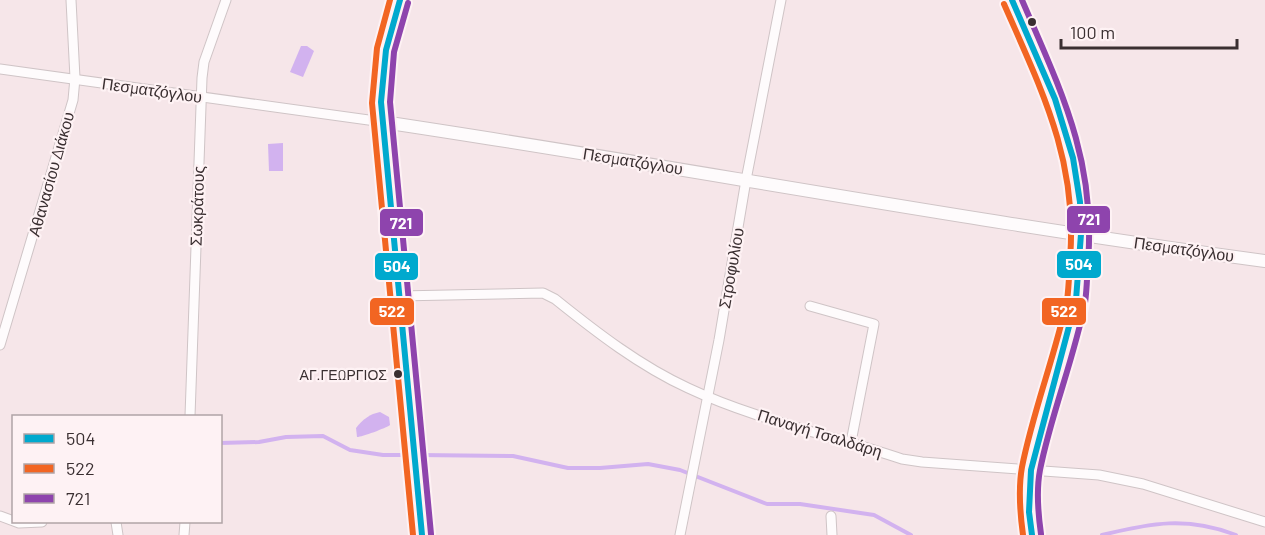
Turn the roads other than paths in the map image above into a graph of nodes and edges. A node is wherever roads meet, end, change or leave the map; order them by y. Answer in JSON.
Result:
{"nodes":[{"id":1,"x":70,"y":0,"type":"edge"},
{"id":2,"x":226,"y":0,"type":"edge"},
{"id":3,"x":400,"y":0,"type":"edge"},
{"id":4,"x":781,"y":0,"type":"edge"},
{"id":5,"x":1012,"y":0,"type":"edge"},
{"id":6,"x":0,"y":69,"type":"edge"},
{"id":7,"x":75,"y":78,"type":"junction"},
{"id":8,"x":201,"y":97,"type":"junction"},
{"id":9,"x":382,"y":122,"type":"junction"},
{"id":10,"x":746,"y":180,"type":"junction"},
{"id":11,"x":1081,"y":234,"type":"junction"},
{"id":12,"x":1265,"y":261,"type":"edge"},
{"id":13,"x":399,"y":296,"type":"junction"},
{"id":14,"x":810,"y":306,"type":"dead end"},
{"id":15,"x":2,"y":332,"type":"edge"},
{"id":16,"x":0,"y":345,"type":"edge"},
{"id":17,"x":708,"y":397,"type":"junction"},
{"id":18,"x":190,"y":415,"type":"edge"},
{"id":19,"x":851,"y":442,"type":"junction"},
{"id":20,"x":1031,"y":470,"type":"junction"},
{"id":21,"x":831,"y":516,"type":"dead end"},
{"id":22,"x":1265,"y":522,"type":"edge"},
{"id":23,"x":422,"y":535,"type":"edge"},
{"id":24,"x":680,"y":535,"type":"edge"},
{"id":25,"x":832,"y":535,"type":"edge"},
{"id":26,"x":1032,"y":535,"type":"edge"}],
"edges":[{"from":1,"to":7,"type":"street","name":"Αθανασίου Διάκου"},
{"from":2,"to":8,"type":"street","name":"Σωκράτους"},
{"from":3,"to":9,"type":"main road"},
{"from":4,"to":10,"type":"street","name":"Στροφυλίου"},
{"from":5,"to":11,"type":"main road"},
{"from":6,"to":7,"type":"street","name":"Πεσματζόγλου"},
{"from":7,"to":8,"type":"street","name":"Πεσματζόγλου"},
{"from":7,"to":15,"type":"street","name":"Αθανασίου Διάκου"},
{"from":8,"to":9,"type":"street","name":"Πεσματζόγλου"},
{"from":8,"to":18,"type":"street","name":"Σωκράτους"},
{"from":9,"to":10,"type":"street","name":"Πεσματζόγλου"},
{"from":9,"to":13,"type":"main road"},
{"from":10,"to":11,"type":"street","name":"Πεσματζόγλου"},
{"from":10,"to":17,"type":"street","name":"Στροφυλίου"},
{"from":11,"to":12,"type":"street","name":"Πεσματζόγλου"},
{"from":11,"to":20,"type":"main road"},
{"from":13,"to":17,"type":"street","name":"Παναγή Τσαλδάρη"},
{"from":13,"to":23,"type":"main road"},
{"from":14,"to":19,"type":"street"},
{"from":15,"to":16,"type":"street","name":"Αθανασίου Διάκου"},
{"from":17,"to":19,"type":"street","name":"Παναγή Τσαλδάρη"},
{"from":17,"to":24,"type":"street","name":"Στροφυλίου"},
{"from":19,"to":20,"type":"street","name":"Παναγή Τσαλδάρη"},
{"from":20,"to":22,"type":"street","name":"Παναγή Τσαλδάρη"},
{"from":20,"to":26,"type":"main road"},
{"from":21,"to":25,"type":"street"}]}
